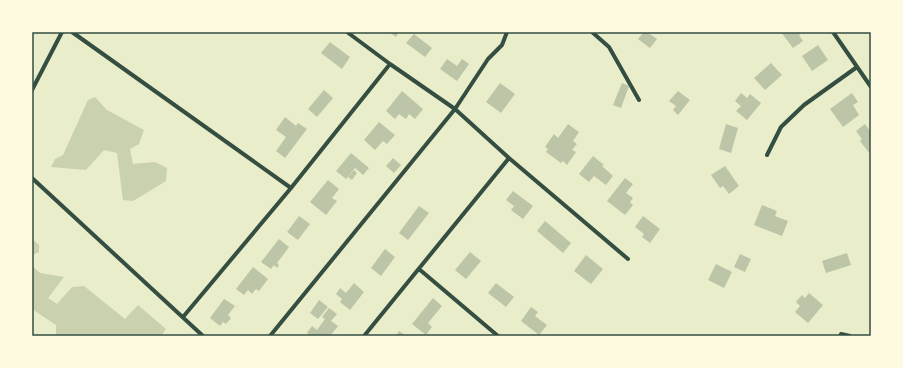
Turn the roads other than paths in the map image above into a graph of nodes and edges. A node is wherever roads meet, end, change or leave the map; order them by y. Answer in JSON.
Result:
{"nodes":[{"id":1,"x":62,"y":32,"type":"edge"},
{"id":2,"x":72,"y":32,"type":"edge"},
{"id":3,"x":347,"y":32,"type":"edge"},
{"id":4,"x":507,"y":32,"type":"edge"},
{"id":5,"x":592,"y":32,"type":"edge"},
{"id":6,"x":833,"y":32,"type":"edge"},
{"id":7,"x":390,"y":64,"type":"junction"},
{"id":8,"x":857,"y":67,"type":"junction"},
{"id":9,"x":871,"y":87,"type":"edge"},
{"id":10,"x":32,"y":90,"type":"edge"},
{"id":11,"x":639,"y":100,"type":"dead end"},
{"id":12,"x":455,"y":109,"type":"junction"},
{"id":13,"x":767,"y":155,"type":"dead end"},
{"id":14,"x":509,"y":158,"type":"junction"},
{"id":15,"x":32,"y":178,"type":"edge"},
{"id":16,"x":291,"y":188,"type":"junction"},
{"id":17,"x":628,"y":259,"type":"dead end"},
{"id":18,"x":419,"y":269,"type":"junction"},
{"id":19,"x":183,"y":318,"type":"junction"},
{"id":20,"x":841,"y":334,"type":"dead end"},
{"id":21,"x":203,"y":336,"type":"edge"},
{"id":22,"x":270,"y":336,"type":"edge"},
{"id":23,"x":364,"y":336,"type":"edge"},
{"id":24,"x":498,"y":336,"type":"edge"},
{"id":25,"x":850,"y":336,"type":"edge"}],
"edges":[{"from":1,"to":10,"type":"street"},
{"from":2,"to":16,"type":"street"},
{"from":3,"to":7,"type":"street"},
{"from":4,"to":12,"type":"street"},
{"from":5,"to":11,"type":"street"},
{"from":6,"to":8,"type":"street"},
{"from":7,"to":12,"type":"street"},
{"from":7,"to":16,"type":"street"},
{"from":8,"to":9,"type":"street"},
{"from":8,"to":13,"type":"street"},
{"from":12,"to":14,"type":"street"},
{"from":12,"to":22,"type":"street"},
{"from":14,"to":17,"type":"street"},
{"from":14,"to":18,"type":"street"},
{"from":15,"to":19,"type":"street"},
{"from":16,"to":19,"type":"street"},
{"from":18,"to":23,"type":"street"},
{"from":18,"to":24,"type":"street"},
{"from":19,"to":21,"type":"street"},
{"from":20,"to":25,"type":"street"}]}
